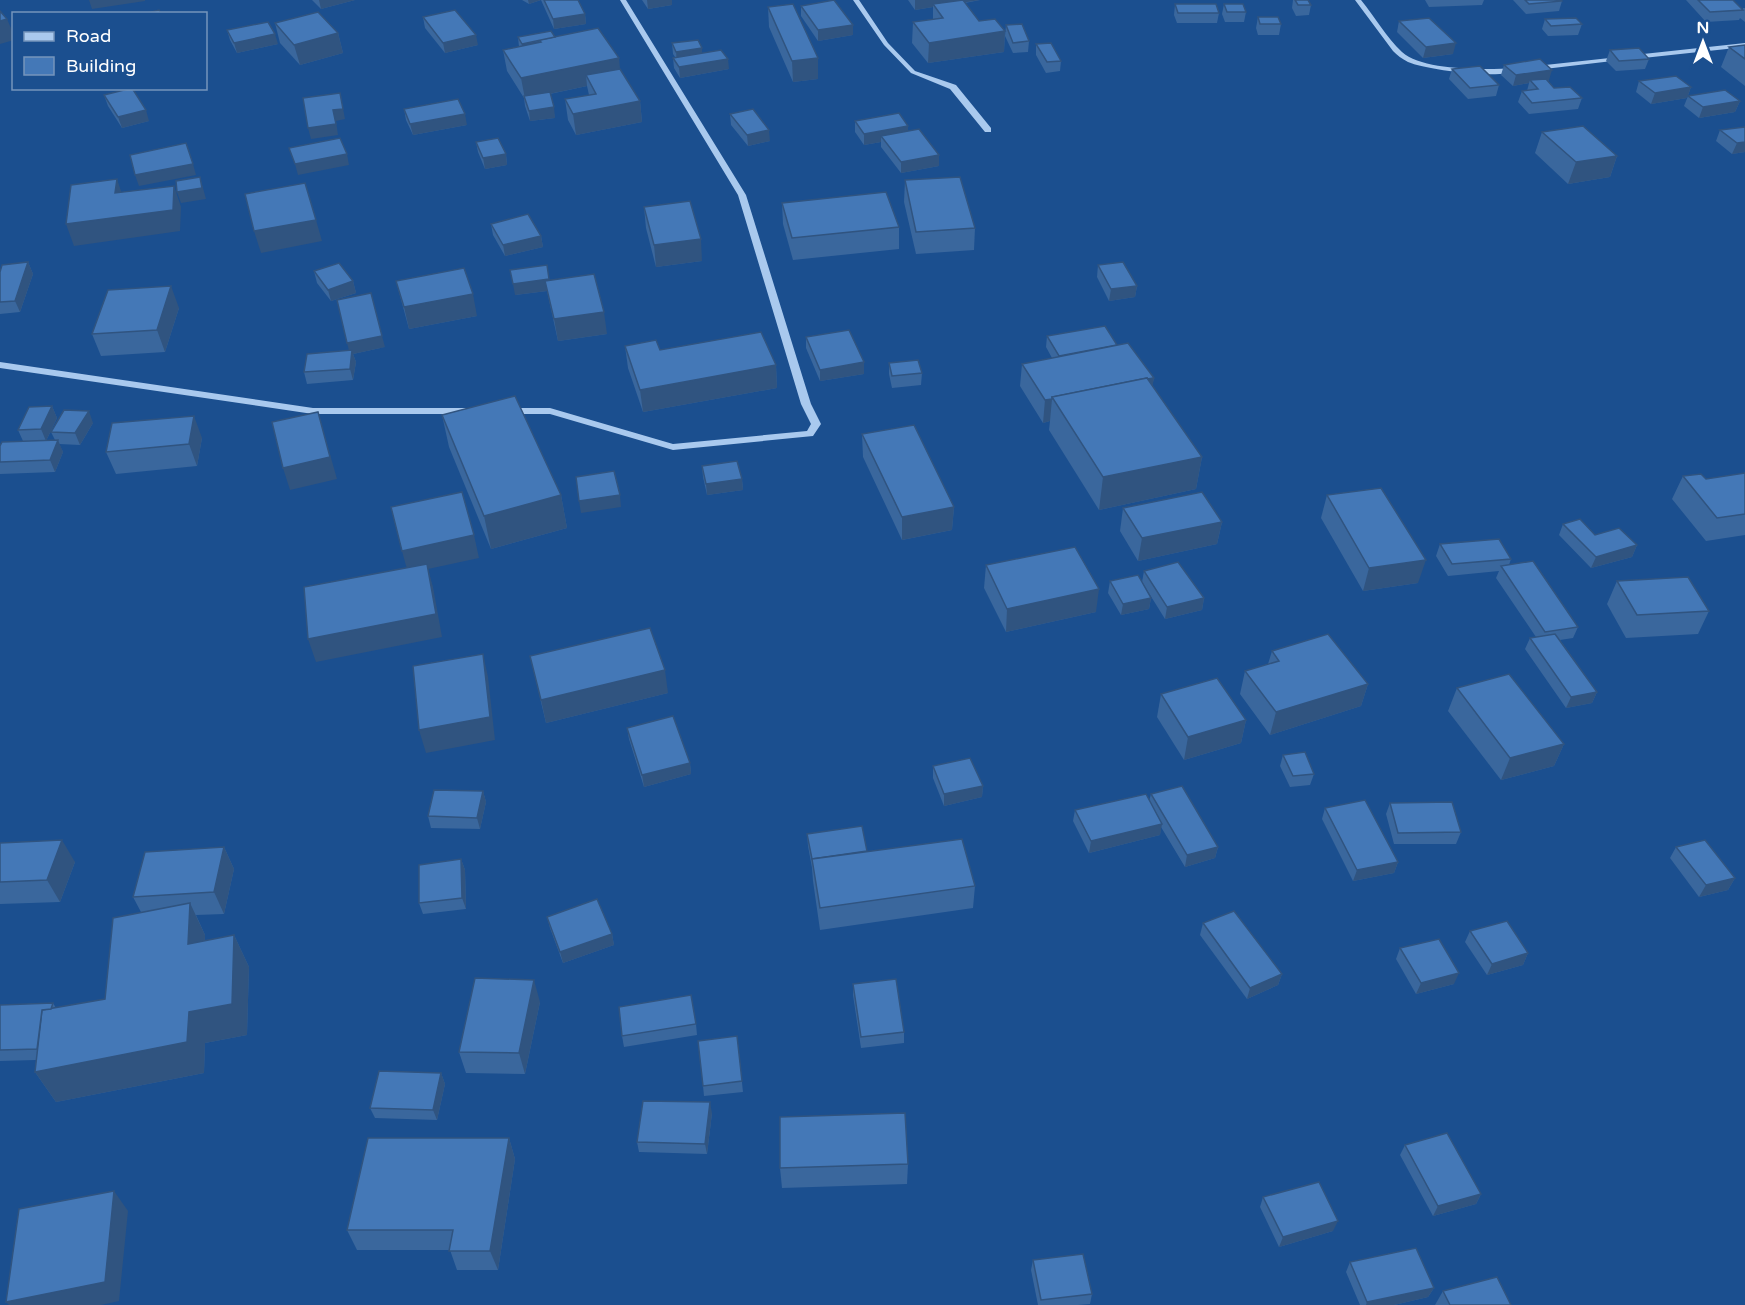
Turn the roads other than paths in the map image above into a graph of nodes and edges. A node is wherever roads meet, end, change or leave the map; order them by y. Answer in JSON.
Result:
{"nodes":[{"id":1,"x":623,"y":0,"type":"edge"},
{"id":2,"x":856,"y":0,"type":"edge"},
{"id":3,"x":1358,"y":0,"type":"edge"},
{"id":4,"x":1745,"y":45,"type":"edge"},
{"id":5,"x":988,"y":130,"type":"dead end"},
{"id":6,"x":0,"y":365,"type":"edge"},
{"id":7,"x":479,"y":411,"type":"edge"},
{"id":8,"x":502,"y":411,"type":"edge"}],
"edges":[{"from":1,"to":8,"type":"street"},
{"from":2,"to":5,"type":"street"},
{"from":3,"to":4,"type":"street"},
{"from":6,"to":7,"type":"street"}]}
